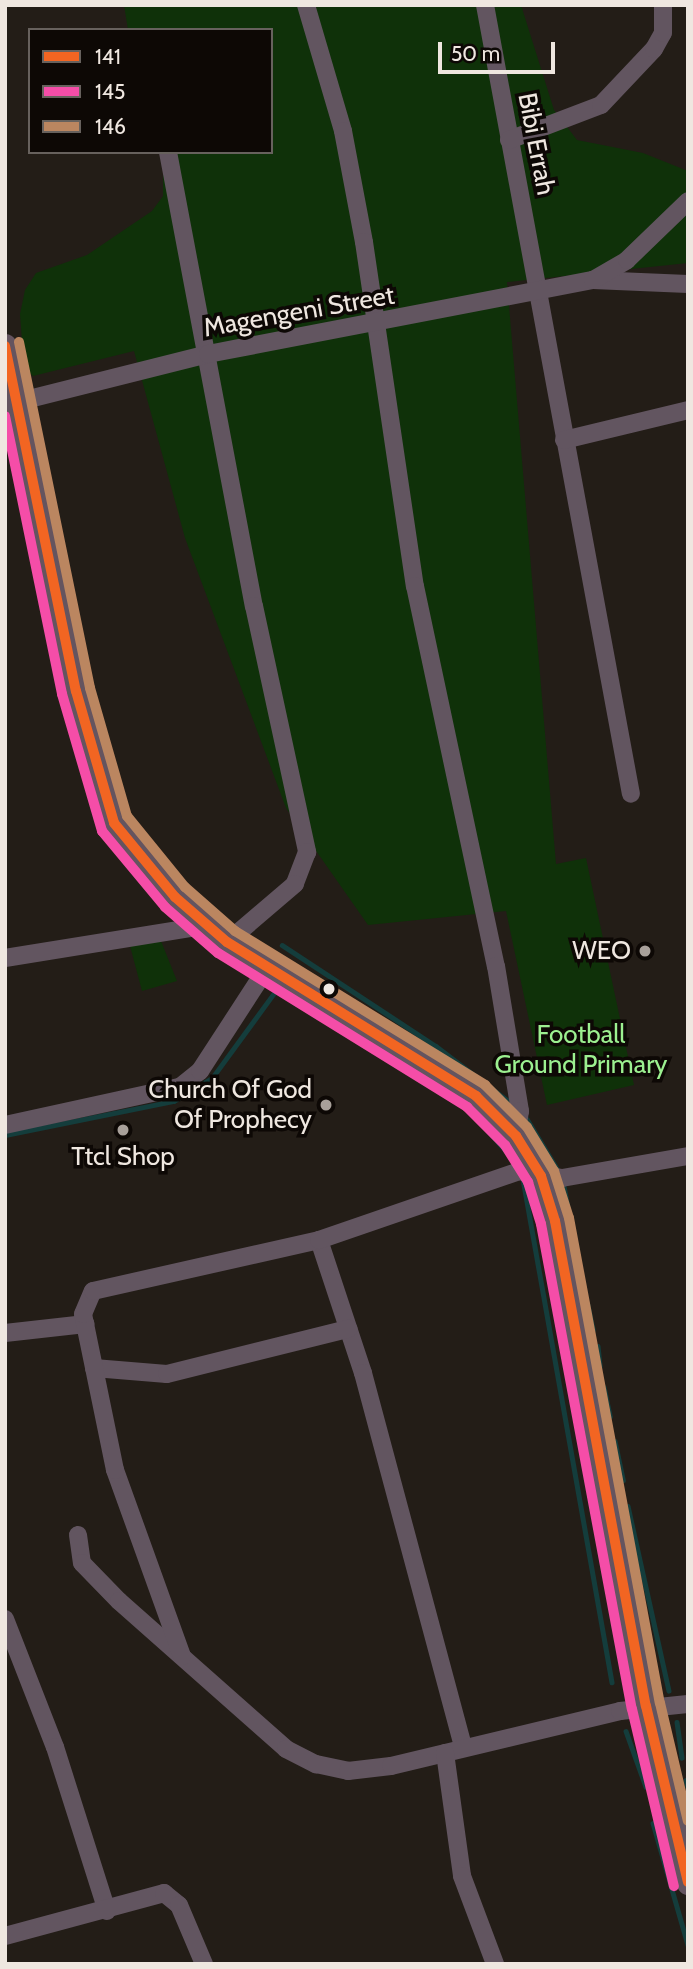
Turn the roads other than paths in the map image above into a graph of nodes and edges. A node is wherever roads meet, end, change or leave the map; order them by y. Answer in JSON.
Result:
{"nodes":[{"id":1,"x":306,"y":5,"type":"edge"},
{"id":2,"x":485,"y":5,"type":"edge"},
{"id":3,"x":663,"y":5,"type":"edge"},
{"id":4,"x":509,"y":140,"type":"junction"},
{"id":5,"x":168,"y":154,"type":"edge"},
{"id":6,"x":688,"y":201,"type":"edge"},
{"id":7,"x":593,"y":280,"type":"junction"},
{"id":8,"x":688,"y":284,"type":"edge"},
{"id":9,"x":539,"y":293,"type":"junction"},
{"id":10,"x":376,"y":325,"type":"junction"},
{"id":11,"x":5,"y":345,"type":"edge"},
{"id":12,"x":208,"y":354,"type":"junction"},
{"id":13,"x":8,"y":373,"type":"edge"},
{"id":14,"x":17,"y":402,"type":"junction"},
{"id":15,"x":688,"y":410,"type":"edge"},
{"id":16,"x":564,"y":440,"type":"junction"},
{"id":17,"x":631,"y":794,"type":"dead end"},
{"id":18,"x":208,"y":925,"type":"junction"},
{"id":19,"x":227,"y":943,"type":"junction"},
{"id":20,"x":5,"y":957,"type":"edge"},
{"id":21,"x":267,"y":968,"type":"junction"},
{"id":22,"x":5,"y":1125,"type":"edge"},
{"id":23,"x":516,"y":1136,"type":"junction"},
{"id":24,"x":688,"y":1156,"type":"edge"},
{"id":25,"x":541,"y":1176,"type":"junction"},
{"id":26,"x":319,"y":1240,"type":"junction"},
{"id":27,"x":85,"y":1324,"type":"junction"},
{"id":28,"x":348,"y":1329,"type":"junction"},
{"id":29,"x":5,"y":1333,"type":"edge"},
{"id":30,"x":94,"y":1367,"type":"junction"},
{"id":31,"x":78,"y":1535,"type":"dead end"},
{"id":32,"x":5,"y":1619,"type":"edge"},
{"id":33,"x":182,"y":1656,"type":"junction"},
{"id":34,"x":688,"y":1704,"type":"edge"},
{"id":35,"x":646,"y":1706,"type":"junction"},
{"id":36,"x":463,"y":1747,"type":"junction"},
{"id":37,"x":445,"y":1753,"type":"junction"},
{"id":38,"x":688,"y":1883,"type":"edge"},
{"id":39,"x":107,"y":1911,"type":"junction"},
{"id":40,"x":5,"y":1936,"type":"edge"},
{"id":41,"x":204,"y":1964,"type":"edge"},
{"id":42,"x":495,"y":1964,"type":"edge"}],
"edges":[{"from":1,"to":10,"type":"street"},
{"from":2,"to":4,"type":"street","name":"Bibi Errah"},
{"from":3,"to":4,"type":"street"},
{"from":4,"to":9,"type":"street","name":"Bibi Errah"},
{"from":5,"to":12,"type":"street"},
{"from":6,"to":7,"type":"street"},
{"from":7,"to":8,"type":"street"},
{"from":7,"to":9,"type":"street","name":"Magengeni Street"},
{"from":9,"to":10,"type":"street","name":"Magengeni Street"},
{"from":9,"to":16,"type":"street","name":"Bibi Errah"},
{"from":10,"to":12,"type":"street","name":"Magengeni Street"},
{"from":10,"to":23,"type":"street"},
{"from":11,"to":13,"type":"main road"},
{"from":12,"to":14,"type":"street","name":"Magengeni Street"},
{"from":12,"to":19,"type":"street"},
{"from":13,"to":14,"type":"main road"},
{"from":14,"to":18,"type":"main road"},
{"from":15,"to":16,"type":"street"},
{"from":16,"to":17,"type":"street","name":"Bibi Errah"},
{"from":18,"to":19,"type":"main road"},
{"from":18,"to":20,"type":"street"},
{"from":19,"to":21,"type":"main road"},
{"from":21,"to":22,"type":"street"},
{"from":21,"to":23,"type":"main road"},
{"from":23,"to":25,"type":"main road"},
{"from":24,"to":25,"type":"street"},
{"from":25,"to":26,"type":"street"},
{"from":25,"to":35,"type":"main road"},
{"from":26,"to":27,"type":"street"},
{"from":26,"to":28,"type":"street"},
{"from":27,"to":29,"type":"street"},
{"from":27,"to":30,"type":"street"},
{"from":28,"to":30,"type":"street"},
{"from":28,"to":36,"type":"street"},
{"from":30,"to":33,"type":"street"},
{"from":31,"to":33,"type":"street"},
{"from":32,"to":39,"type":"street"},
{"from":33,"to":37,"type":"street"},
{"from":34,"to":35,"type":"street"},
{"from":35,"to":36,"type":"street"},
{"from":35,"to":38,"type":"main road"},
{"from":36,"to":37,"type":"street"},
{"from":37,"to":42,"type":"street"},
{"from":39,"to":40,"type":"street"},
{"from":39,"to":41,"type":"street"}]}
